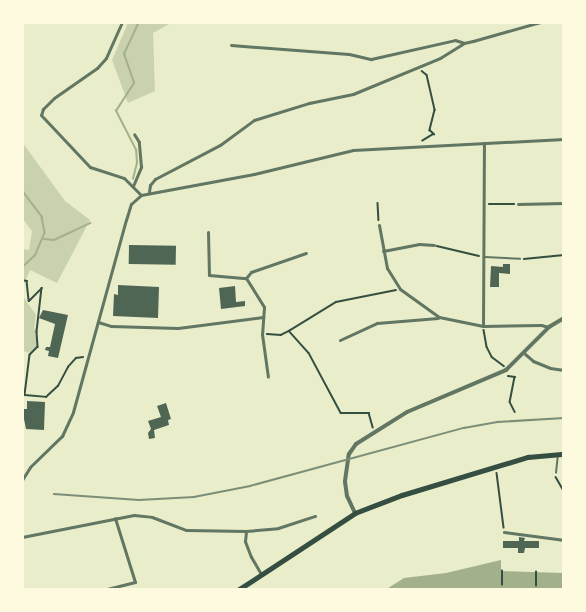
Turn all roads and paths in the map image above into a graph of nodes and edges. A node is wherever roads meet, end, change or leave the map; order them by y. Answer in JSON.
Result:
{"nodes":[{"id":1,"x":122,"y":22,"type":"edge"},
{"id":2,"x":540,"y":22,"type":"edge"},
{"id":3,"x":464,"y":43,"type":"junction"},
{"id":4,"x":231,"y":45,"type":"dead end"},
{"id":5,"x":416,"y":68,"type":"junction"},
{"id":6,"x":134,"y":134,"type":"dead end"},
{"id":7,"x":564,"y":139,"type":"edge"},
{"id":8,"x":484,"y":143,"type":"junction"},
{"id":9,"x":422,"y":145,"type":"junction"},
{"id":10,"x":133,"y":186,"type":"junction"},
{"id":11,"x":149,"y":192,"type":"junction"},
{"id":12,"x":141,"y":195,"type":"junction"},
{"id":13,"x":378,"y":203,"type":"dead end"},
{"id":14,"x":564,"y":203,"type":"edge"},
{"id":15,"x":485,"y":204,"type":"junction"},
{"id":16,"x":518,"y":204,"type":"joint"},
{"id":17,"x":380,"y":225,"type":"joint"},
{"id":18,"x":208,"y":232,"type":"dead end"},
{"id":19,"x":22,"y":236,"type":"edge"},
{"id":20,"x":434,"y":245,"type":"joint"},
{"id":21,"x":383,"y":251,"type":"junction"},
{"id":22,"x":22,"y":252,"type":"edge"},
{"id":23,"x":306,"y":253,"type":"dead end"},
{"id":24,"x":564,"y":255,"type":"edge"},
{"id":25,"x":484,"y":257,"type":"junction"},
{"id":26,"x":520,"y":259,"type":"joint"},
{"id":27,"x":246,"y":278,"type":"junction"},
{"id":28,"x":22,"y":280,"type":"edge"},
{"id":29,"x":400,"y":289,"type":"junction"},
{"id":30,"x":263,"y":317,"type":"junction"},
{"id":31,"x":439,"y":317,"type":"junction"},
{"id":32,"x":564,"y":318,"type":"edge"},
{"id":33,"x":97,"y":322,"type":"junction"},
{"id":34,"x":483,"y":326,"type":"junction"},
{"id":35,"x":549,"y":327,"type":"junction"},
{"id":36,"x":262,"y":331,"type":"junction"},
{"id":37,"x":289,"y":331,"type":"junction"},
{"id":38,"x":339,"y":340,"type":"dead end"},
{"id":39,"x":525,"y":354,"type":"junction"},
{"id":40,"x":86,"y":357,"type":"junction"},
{"id":41,"x":506,"y":370,"type":"junction"},
{"id":42,"x":564,"y":370,"type":"edge"},
{"id":43,"x":268,"y":377,"type":"dead end"},
{"id":44,"x":515,"y":412,"type":"dead end"},
{"id":45,"x":374,"y":430,"type":"junction"},
{"id":46,"x":561,"y":454,"type":"edge"},
{"id":47,"x":495,"y":467,"type":"junction"},
{"id":48,"x":556,"y":473,"type":"joint"},
{"id":49,"x":22,"y":480,"type":"edge"},
{"id":50,"x":564,"y":491,"type":"edge"},
{"id":51,"x":355,"y":513,"type":"junction"},
{"id":52,"x":315,"y":516,"type":"dead end"},
{"id":53,"x":115,"y":518,"type":"junction"},
{"id":54,"x":246,"y":531,"type":"junction"},
{"id":55,"x":504,"y":531,"type":"joint"},
{"id":56,"x":22,"y":537,"type":"edge"},
{"id":57,"x":564,"y":540,"type":"edge"},
{"id":58,"x":502,"y":571,"type":"dead end"},
{"id":59,"x":536,"y":572,"type":"dead end"},
{"id":60,"x":261,"y":574,"type":"junction"},
{"id":61,"x":502,"y":585,"type":"dead end"},
{"id":62,"x":536,"y":586,"type":"dead end"},
{"id":63,"x":103,"y":590,"type":"edge"},
{"id":64,"x":238,"y":590,"type":"edge"}],
"edges":[{"from":1,"to":10,"type":"street"},
{"from":2,"to":3,"type":"street"},
{"from":3,"to":4,"type":"street"},
{"from":3,"to":5,"type":"street"},
{"from":5,"to":9,"type":"path"},
{"from":5,"to":11,"type":"street"},
{"from":6,"to":10,"type":"street"},
{"from":7,"to":8,"type":"street"},
{"from":8,"to":9,"type":"street"},
{"from":8,"to":15,"type":"street"},
{"from":9,"to":11,"type":"street"},
{"from":10,"to":12,"type":"street"},
{"from":11,"to":12,"type":"street"},
{"from":12,"to":33,"type":"street"},
{"from":13,"to":17,"type":"path"},
{"from":14,"to":16,"type":"street"},
{"from":15,"to":16,"type":"path"},
{"from":15,"to":25,"type":"street"},
{"from":17,"to":21,"type":"street"},
{"from":18,"to":27,"type":"street"},
{"from":19,"to":22,"type":"street"},
{"from":20,"to":21,"type":"street"},
{"from":20,"to":25,"type":"path"},
{"from":21,"to":29,"type":"street"},
{"from":23,"to":27,"type":"street"},
{"from":24,"to":26,"type":"path"},
{"from":25,"to":26,"type":"lane"},
{"from":25,"to":34,"type":"street"},
{"from":27,"to":30,"type":"street"},
{"from":28,"to":40,"type":"path"},
{"from":29,"to":31,"type":"street"},
{"from":29,"to":37,"type":"path"},
{"from":30,"to":33,"type":"street"},
{"from":30,"to":36,"type":"street"},
{"from":31,"to":34,"type":"street"},
{"from":31,"to":38,"type":"street"},
{"from":32,"to":35,"type":"street"},
{"from":33,"to":40,"type":"street"},
{"from":34,"to":35,"type":"street"},
{"from":34,"to":41,"type":"path"},
{"from":35,"to":39,"type":"street"},
{"from":36,"to":37,"type":"path"},
{"from":36,"to":43,"type":"street"},
{"from":37,"to":45,"type":"path"},
{"from":39,"to":41,"type":"street"},
{"from":39,"to":42,"type":"street"},
{"from":40,"to":49,"type":"street"},
{"from":41,"to":44,"type":"path"},
{"from":41,"to":45,"type":"street"},
{"from":45,"to":51,"type":"street"},
{"from":46,"to":47,"type":"main road"},
{"from":46,"to":48,"type":"lane"},
{"from":47,"to":51,"type":"main road"},
{"from":47,"to":55,"type":"path"},
{"from":48,"to":50,"type":"path"},
{"from":51,"to":60,"type":"main road"},
{"from":52,"to":54,"type":"street"},
{"from":53,"to":54,"type":"street"},
{"from":53,"to":56,"type":"street"},
{"from":53,"to":63,"type":"street"},
{"from":54,"to":60,"type":"street"},
{"from":55,"to":57,"type":"street"},
{"from":58,"to":61,"type":"path"},
{"from":59,"to":62,"type":"path"},
{"from":60,"to":64,"type":"main road"}]}
